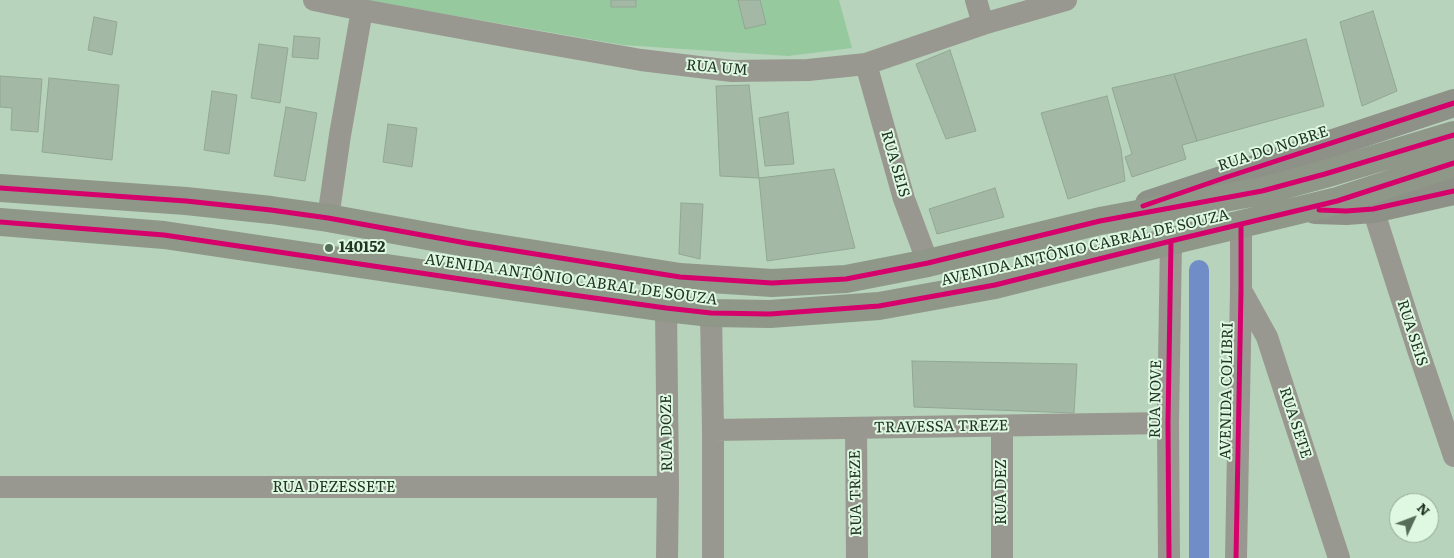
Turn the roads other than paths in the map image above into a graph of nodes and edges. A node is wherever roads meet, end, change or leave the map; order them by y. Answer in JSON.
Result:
{"nodes":[{"id":1,"x":314,"y":0,"type":"edge"},
{"id":2,"x":976,"y":0,"type":"edge"},
{"id":3,"x":1066,"y":0,"type":"edge"},
{"id":4,"x":337,"y":2,"type":"edge"},
{"id":5,"x":362,"y":10,"type":"junction"},
{"id":6,"x":983,"y":24,"type":"junction"},
{"id":7,"x":866,"y":64,"type":"junction"},
{"id":8,"x":1454,"y":103,"type":"edge"},
{"id":9,"x":1454,"y":135,"type":"edge"},
{"id":10,"x":1454,"y":163,"type":"edge"},
{"id":11,"x":0,"y":188,"type":"edge"},
{"id":12,"x":1454,"y":191,"type":"edge"},
{"id":13,"x":1372,"y":209,"type":"junction"},
{"id":14,"x":1304,"y":210,"type":"junction"},
{"id":15,"x":328,"y":218,"type":"junction"},
{"id":16,"x":1100,"y":221,"type":"junction"},
{"id":17,"x":0,"y":222,"type":"edge"},
{"id":18,"x":1241,"y":224,"type":"junction"},
{"id":19,"x":1171,"y":240,"type":"junction"},
{"id":20,"x":928,"y":263,"type":"junction"},
{"id":21,"x":1241,"y":292,"type":"junction"},
{"id":22,"x":666,"y":308,"type":"junction"},
{"id":23,"x":711,"y":313,"type":"junction"},
{"id":24,"x":1168,"y":423,"type":"junction"},
{"id":25,"x":1002,"y":426,"type":"junction"},
{"id":26,"x":856,"y":428,"type":"junction"},
{"id":27,"x":713,"y":430,"type":"junction"},
{"id":28,"x":1454,"y":456,"type":"edge"},
{"id":29,"x":668,"y":487,"type":"junction"},
{"id":30,"x":0,"y":488,"type":"edge"},
{"id":31,"x":667,"y":558,"type":"edge"},
{"id":32,"x":713,"y":558,"type":"edge"},
{"id":33,"x":857,"y":558,"type":"edge"},
{"id":34,"x":1002,"y":558,"type":"edge"},
{"id":35,"x":1169,"y":558,"type":"edge"},
{"id":36,"x":1236,"y":558,"type":"edge"},
{"id":37,"x":1339,"y":558,"type":"edge"}],
"edges":[{"from":1,"to":4,"type":"street","name":"RUA UM"},
{"from":2,"to":6,"type":"street"},
{"from":3,"to":6,"type":"street","name":"RUA UM"},
{"from":4,"to":5,"type":"street","name":"RUA UM"},
{"from":5,"to":7,"type":"street","name":"RUA UM"},
{"from":5,"to":15,"type":"street"},
{"from":6,"to":7,"type":"street","name":"RUA UM"},
{"from":7,"to":20,"type":"street","name":"RUA SEIS"},
{"from":8,"to":16,"type":"main road","name":"RUA DO NOBRE"},
{"from":9,"to":16,"type":"highway","name":"AVENIDA ANTÔNIO CABRAL DE SOUZA"},
{"from":10,"to":14,"type":"highway","name":"AVENIDA ANTÔNIO CABRAL DE SOUZA"},
{"from":11,"to":15,"type":"highway","name":"AVENIDA ANTÔNIO CABRAL DE SOUZA"},
{"from":12,"to":13,"type":"main road"},
{"from":13,"to":14,"type":"main road"},
{"from":13,"to":28,"type":"street","name":"RUA SEIS"},
{"from":14,"to":18,"type":"highway","name":"AVENIDA ANTÔNIO CABRAL DE SOUZA"},
{"from":15,"to":20,"type":"highway","name":"AVENIDA ANTÔNIO CABRAL DE SOUZA"},
{"from":16,"to":20,"type":"highway","name":"AVENIDA ANTÔNIO CABRAL DE SOUZA"},
{"from":17,"to":22,"type":"highway","name":"AVENIDA ANTÔNIO CABRAL DE SOUZA"},
{"from":18,"to":19,"type":"highway","name":"AVENIDA ANTÔNIO CABRAL DE SOUZA"},
{"from":18,"to":21,"type":"street","name":"AVENIDA COLIBRI"},
{"from":19,"to":23,"type":"highway","name":"AVENIDA ANTÔNIO CABRAL DE SOUZA"},
{"from":19,"to":24,"type":"street","name":"RUA NOVE"},
{"from":21,"to":36,"type":"street","name":"AVENIDA COLIBRI"},
{"from":21,"to":37,"type":"street","name":"RUA SETE"},
{"from":22,"to":23,"type":"highway","name":"AVENIDA ANTÔNIO CABRAL DE SOUZA"},
{"from":22,"to":29,"type":"street","name":"RUA DOZE"},
{"from":23,"to":27,"type":"street"},
{"from":24,"to":25,"type":"street","name":"TRAVESSA TREZE"},
{"from":24,"to":35,"type":"street","name":"RUA NOVE"},
{"from":25,"to":26,"type":"street","name":"TRAVESSA TREZE"},
{"from":25,"to":34,"type":"street","name":"RUA DEZ"},
{"from":26,"to":27,"type":"street","name":"TRAVESSA TREZE"},
{"from":26,"to":33,"type":"street","name":"RUA TREZE"},
{"from":27,"to":32,"type":"street"},
{"from":29,"to":30,"type":"street","name":"RUA DEZESSETE"},
{"from":29,"to":31,"type":"street","name":"RUA DOZE"}]}
